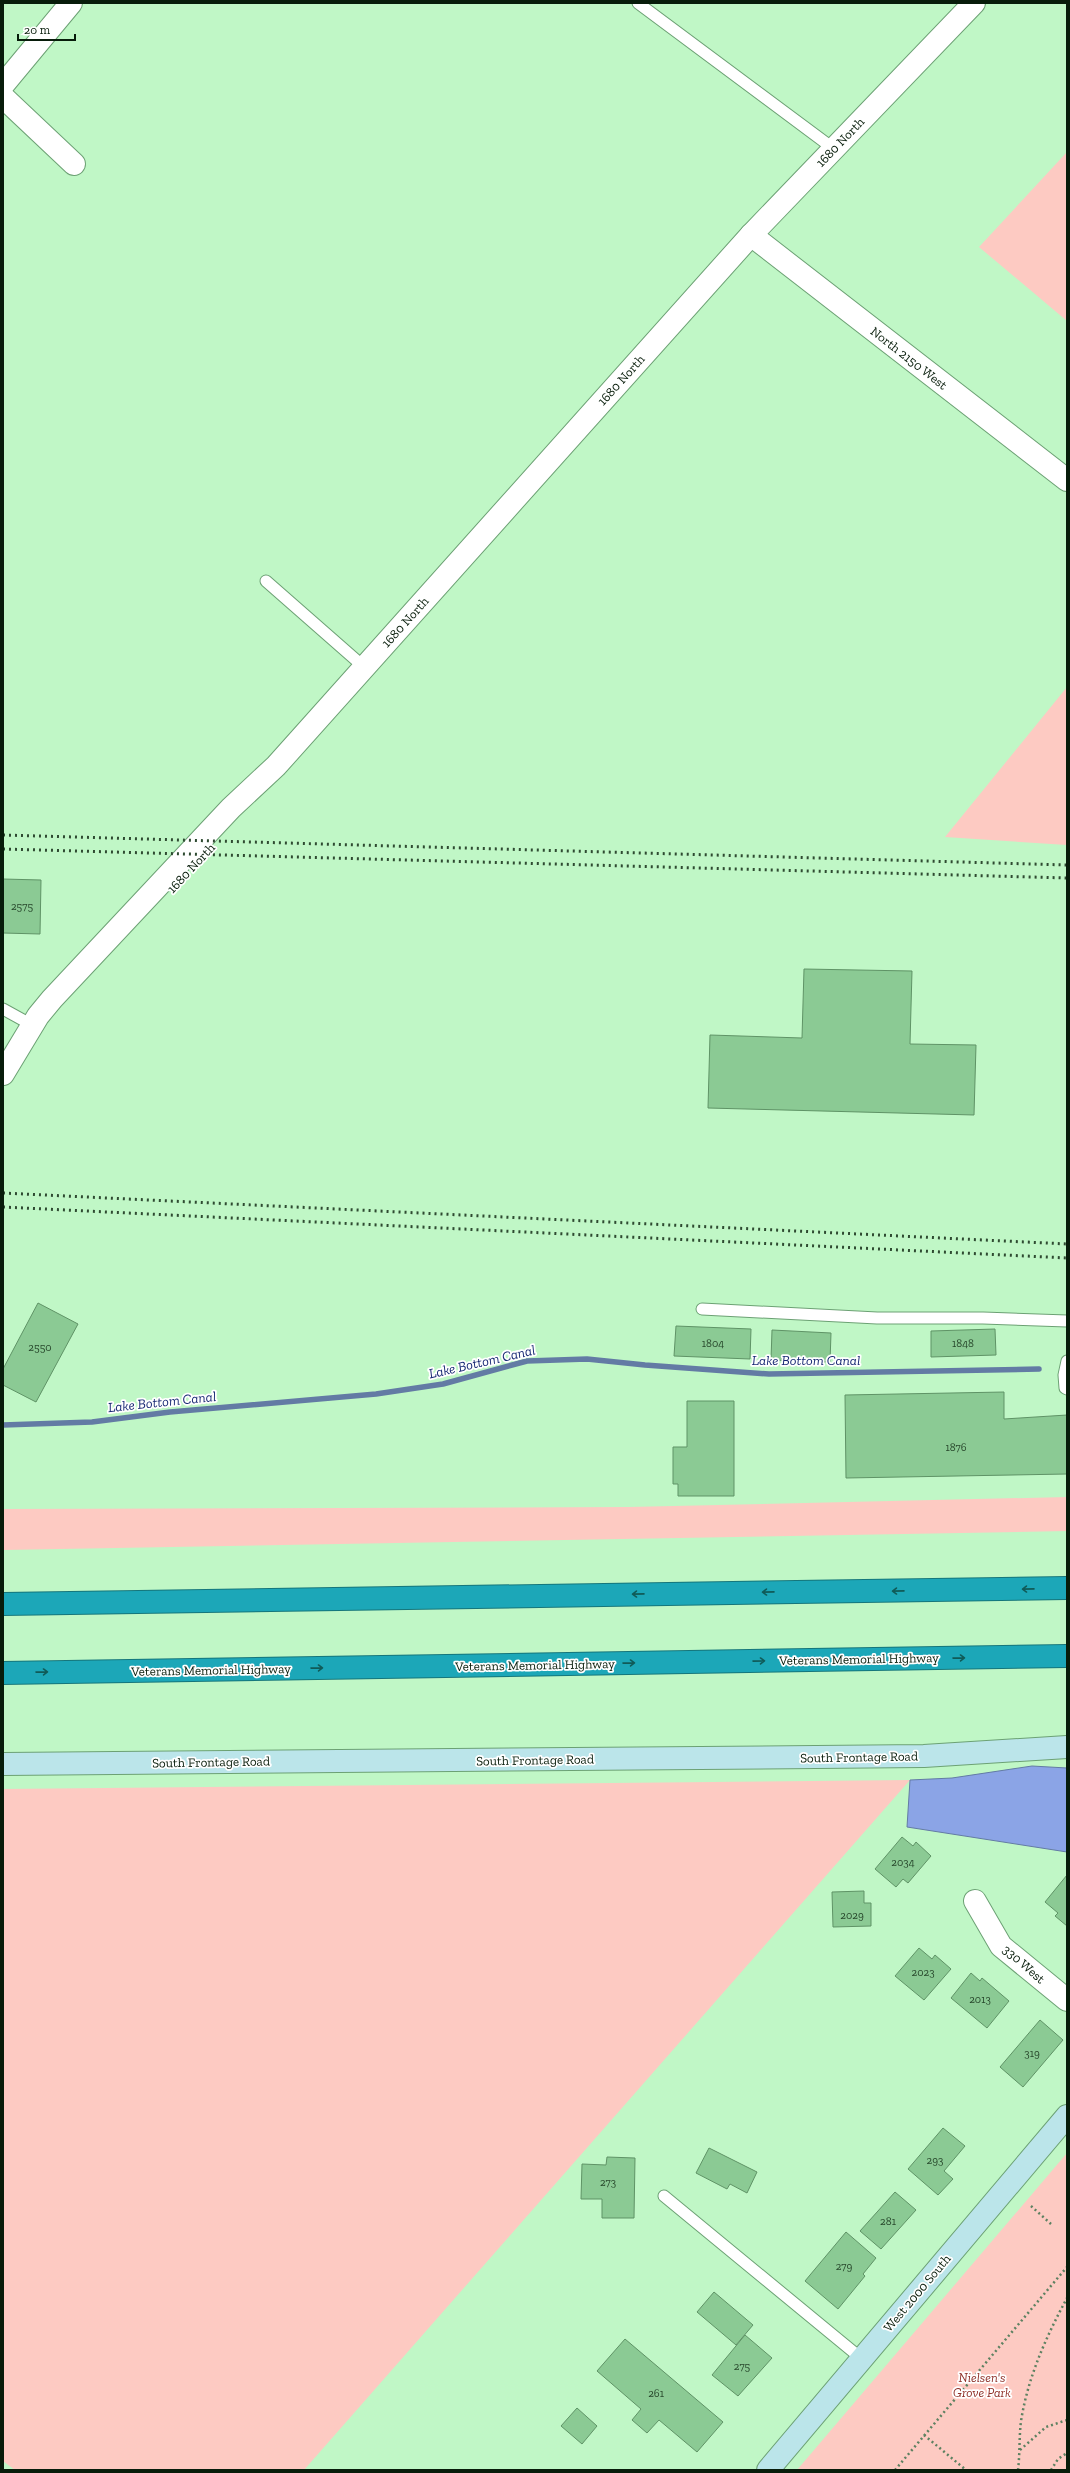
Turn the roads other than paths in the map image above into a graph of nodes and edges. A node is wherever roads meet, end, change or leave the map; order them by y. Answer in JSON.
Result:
{"nodes":[{"id":1,"x":71,"y":3,"type":"edge"},
{"id":2,"x":638,"y":3,"type":"edge"},
{"id":3,"x":974,"y":3,"type":"edge"},
{"id":4,"x":3,"y":85,"type":"edge"},
{"id":5,"x":3,"y":97,"type":"edge"},
{"id":6,"x":834,"y":149,"type":"junction"},
{"id":7,"x":74,"y":164,"type":"dead end"},
{"id":8,"x":751,"y":235,"type":"junction"},
{"id":9,"x":1067,"y":480,"type":"edge"},
{"id":10,"x":266,"y":581,"type":"dead end"},
{"id":11,"x":364,"y":667,"type":"junction"},
{"id":12,"x":3,"y":1009,"type":"edge"},
{"id":13,"x":32,"y":1025,"type":"junction"},
{"id":14,"x":3,"y":1074,"type":"edge"},
{"id":15,"x":702,"y":1309,"type":"dead end"},
{"id":16,"x":1067,"y":1321,"type":"edge"},
{"id":17,"x":1067,"y":1361,"type":"edge"},
{"id":18,"x":1067,"y":1389,"type":"edge"},
{"id":19,"x":1067,"y":1588,"type":"edge"},
{"id":20,"x":3,"y":1604,"type":"edge"},
{"id":21,"x":1067,"y":1656,"type":"edge"},
{"id":22,"x":3,"y":1673,"type":"edge"},
{"id":23,"x":1067,"y":1747,"type":"edge"},
{"id":24,"x":3,"y":1764,"type":"edge"},
{"id":25,"x":975,"y":1901,"type":"dead end"},
{"id":26,"x":1067,"y":2000,"type":"edge"},
{"id":27,"x":1067,"y":2116,"type":"edge"},
{"id":28,"x":664,"y":2196,"type":"dead end"},
{"id":29,"x":862,"y":2359,"type":"junction"},
{"id":30,"x":768,"y":2470,"type":"edge"}],
"edges":[{"from":1,"to":4,"type":"street"},
{"from":2,"to":6,"type":"lane"},
{"from":3,"to":6,"type":"street","name":"1680 North"},
{"from":5,"to":7,"type":"street"},
{"from":6,"to":8,"type":"street","name":"1680 North"},
{"from":8,"to":9,"type":"street","name":"North 2150 West"},
{"from":8,"to":11,"type":"street","name":"1680 North"},
{"from":10,"to":11,"type":"lane"},
{"from":11,"to":13,"type":"street","name":"1680 North"},
{"from":12,"to":13,"type":"lane"},
{"from":13,"to":14,"type":"street","name":"1680 North"},
{"from":15,"to":16,"type":"lane"},
{"from":17,"to":18,"type":"lane"},
{"from":19,"to":20,"type":"highway","one_way":true},
{"from":22,"to":21,"type":"highway","name":"Veterans Memorial Highway","one_way":true},
{"from":23,"to":24,"type":"street","name":"South Frontage Road"},
{"from":25,"to":26,"type":"street","name":"330 West"},
{"from":27,"to":29,"type":"street","name":"West 2000 South"},
{"from":28,"to":29,"type":"lane"},
{"from":29,"to":30,"type":"street","name":"West 2000 South"}]}
